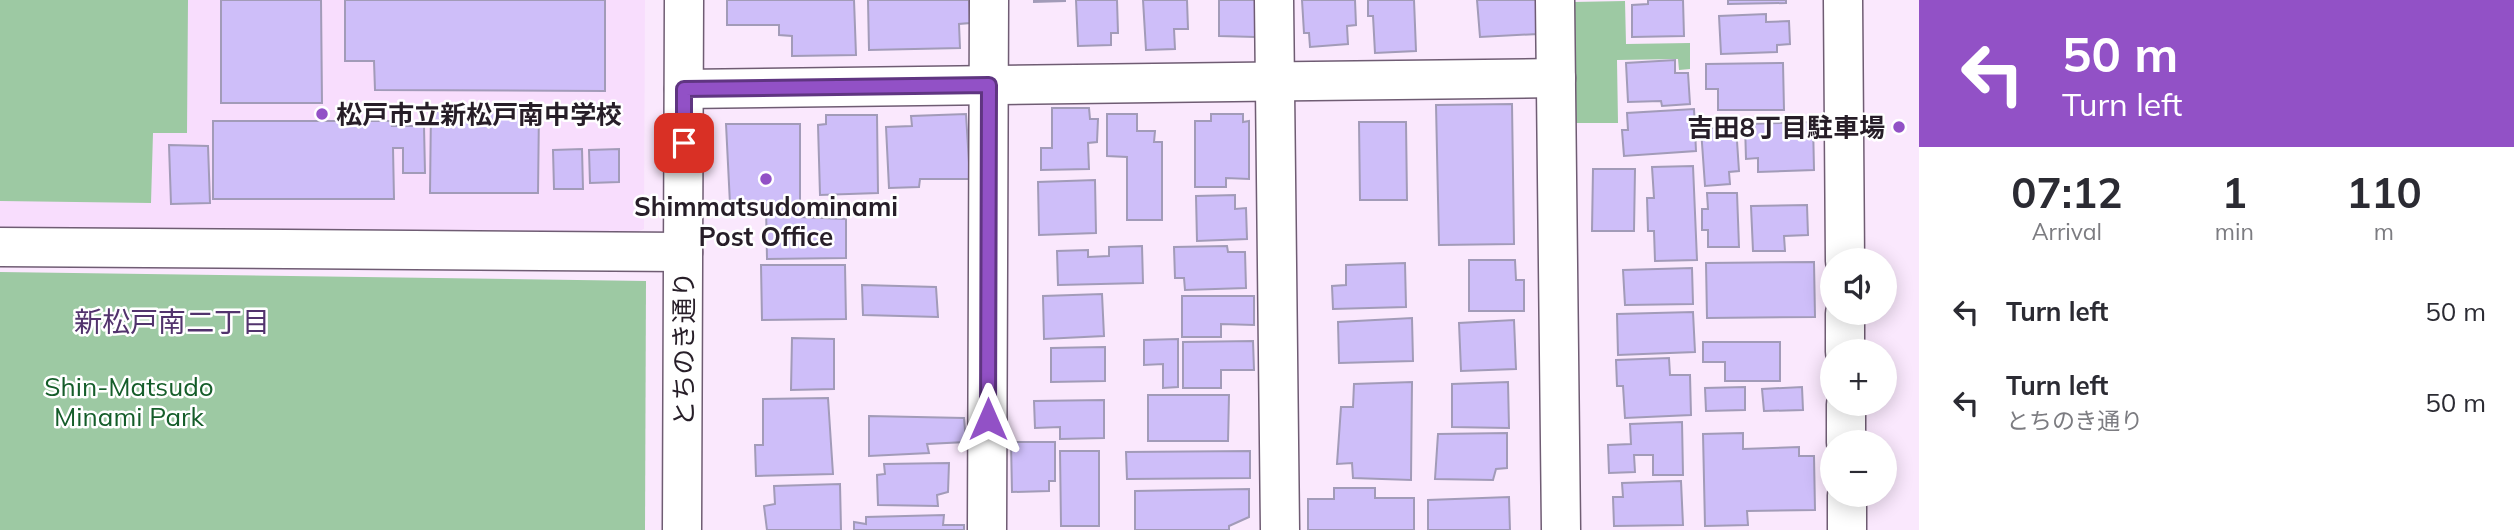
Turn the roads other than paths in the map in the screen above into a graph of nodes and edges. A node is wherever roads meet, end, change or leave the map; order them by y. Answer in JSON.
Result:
{"nodes":[{"id":1,"x":684,"y":0,"type":"edge"},
{"id":2,"x":989,"y":0,"type":"edge"},
{"id":3,"x":1275,"y":0,"type":"edge"},
{"id":4,"x":1555,"y":0,"type":"edge"},
{"id":5,"x":1843,"y":0,"type":"edge"},
{"id":6,"x":1556,"y":78,"type":"junction"},
{"id":7,"x":1275,"y":82,"type":"junction"},
{"id":8,"x":989,"y":85,"type":"junction"},
{"id":9,"x":684,"y":89,"type":"junction"},
{"id":10,"x":0,"y":247,"type":"edge"},
{"id":11,"x":1845,"y":248,"type":"edge"},
{"id":12,"x":683,"y":252,"type":"junction"},
{"id":13,"x":1847,"y":507,"type":"edge"},
{"id":14,"x":682,"y":530,"type":"edge"},
{"id":15,"x":987,"y":530,"type":"edge"},
{"id":16,"x":1280,"y":530,"type":"edge"},
{"id":17,"x":1561,"y":530,"type":"edge"},
{"id":18,"x":1847,"y":530,"type":"edge"}],
"edges":[{"from":1,"to":9,"type":"street","name":"とちのき通り"},
{"from":2,"to":8,"type":"street"},
{"from":3,"to":7,"type":"street"},
{"from":4,"to":6,"type":"street"},
{"from":5,"to":11,"type":"street"},
{"from":6,"to":7,"type":"street"},
{"from":6,"to":17,"type":"street"},
{"from":7,"to":8,"type":"street"},
{"from":7,"to":16,"type":"street"},
{"from":8,"to":9,"type":"street"},
{"from":8,"to":15,"type":"street"},
{"from":9,"to":12,"type":"street","name":"とちのき通り"},
{"from":10,"to":12,"type":"street"},
{"from":12,"to":14,"type":"street","name":"とちのき通り"},
{"from":13,"to":18,"type":"street"}]}
